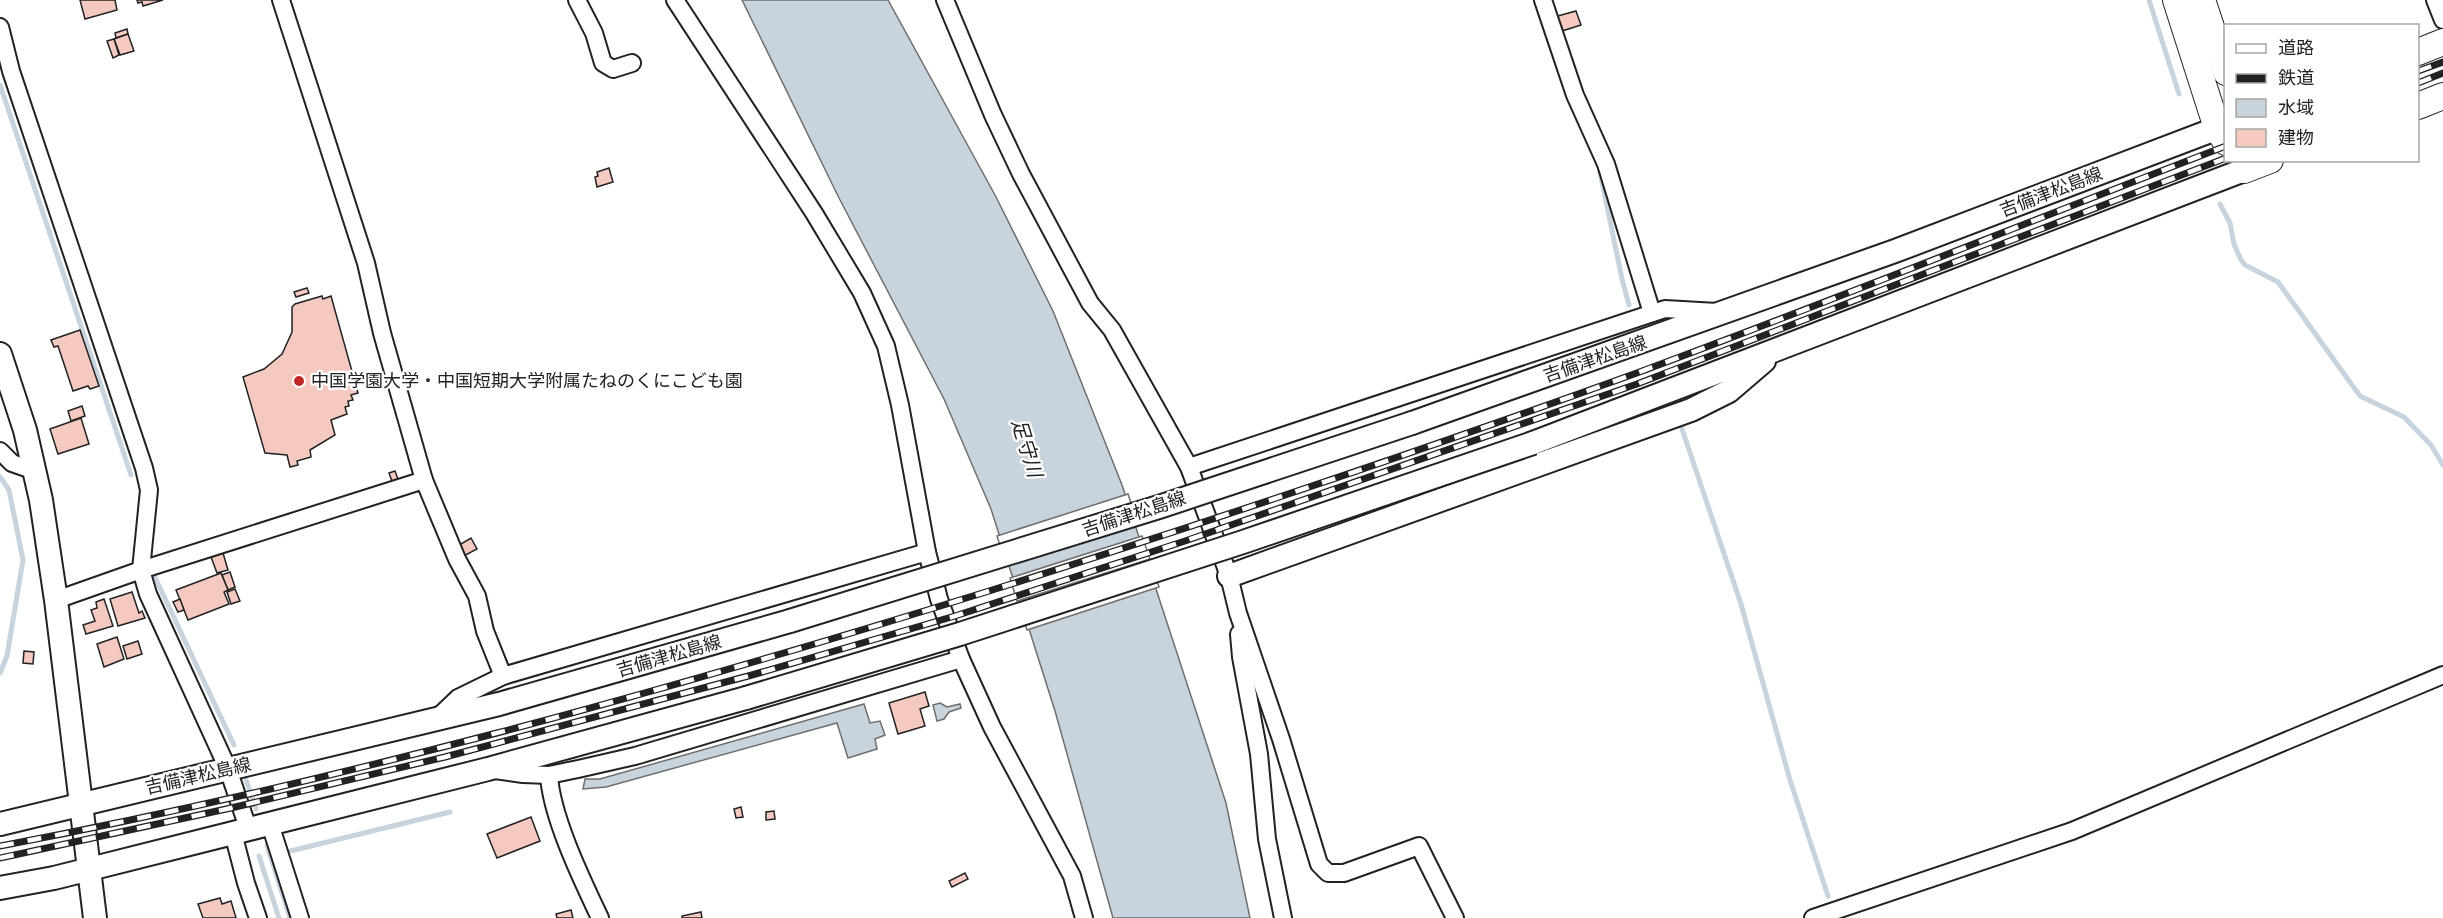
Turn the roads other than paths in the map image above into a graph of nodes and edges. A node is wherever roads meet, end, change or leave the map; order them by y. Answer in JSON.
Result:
{"nodes":[{"id":1,"x":281,"y":0,"type":"edge"},
{"id":2,"x":577,"y":0,"type":"edge"},
{"id":3,"x":675,"y":0,"type":"edge"},
{"id":4,"x":945,"y":0,"type":"edge"},
{"id":5,"x":1543,"y":0,"type":"edge"},
{"id":6,"x":2176,"y":0,"type":"edge"},
{"id":7,"x":2202,"y":0,"type":"edge"},
{"id":8,"x":2435,"y":0,"type":"edge"},
{"id":9,"x":2443,"y":20,"type":"edge"},
{"id":10,"x":0,"y":27,"type":"edge"},
{"id":11,"x":2443,"y":42,"type":"edge"},
{"id":12,"x":2419,"y":52,"type":"edge"},
{"id":13,"x":632,"y":63,"type":"dead end"},
{"id":14,"x":2224,"y":66,"type":"edge"},
{"id":15,"x":2443,"y":96,"type":"edge"},
{"id":16,"x":2419,"y":106,"type":"edge"},
{"id":17,"x":2223,"y":132,"type":"edge"},
{"id":18,"x":2242,"y":164,"type":"edge"},
{"id":19,"x":1728,"y":312,"type":"junction"},
{"id":20,"x":1652,"y":313,"type":"junction"},
{"id":21,"x":1776,"y":350,"type":"junction"},
{"id":22,"x":0,"y":354,"type":"edge"},
{"id":23,"x":0,"y":451,"type":"edge"},
{"id":24,"x":1189,"y":467,"type":"junction"},
{"id":25,"x":35,"y":471,"type":"junction"},
{"id":26,"x":424,"y":480,"type":"junction"},
{"id":27,"x":927,"y":552,"type":"junction"},
{"id":28,"x":141,"y":570,"type":"junction"},
{"id":29,"x":1229,"y":576,"type":"junction"},
{"id":30,"x":56,"y":600,"type":"junction"},
{"id":31,"x":1238,"y":613,"type":"junction"},
{"id":32,"x":961,"y":659,"type":"junction"},
{"id":33,"x":2443,"y":675,"type":"edge"},
{"id":34,"x":503,"y":676,"type":"junction"},
{"id":35,"x":435,"y":719,"type":"junction"},
{"id":36,"x":228,"y":769,"type":"junction"},
{"id":37,"x":488,"y":769,"type":"junction"},
{"id":38,"x":549,"y":775,"type":"junction"},
{"id":39,"x":81,"y":804,"type":"junction"},
{"id":40,"x":0,"y":824,"type":"edge"},
{"id":41,"x":250,"y":828,"type":"junction"},
{"id":42,"x":89,"y":869,"type":"junction"},
{"id":43,"x":0,"y":888,"type":"edge"},
{"id":44,"x":1838,"y":914,"type":"edge"},
{"id":45,"x":95,"y":918,"type":"edge"},
{"id":46,"x":258,"y":918,"type":"edge"},
{"id":47,"x":300,"y":918,"type":"edge"},
{"id":48,"x":600,"y":918,"type":"edge"},
{"id":49,"x":1084,"y":918,"type":"edge"},
{"id":50,"x":1283,"y":918,"type":"edge"},
{"id":51,"x":1455,"y":918,"type":"edge"},
{"id":52,"x":1813,"y":918,"type":"edge"}],
"edges":[{"from":1,"to":26,"type":"street"},
{"from":2,"to":13,"type":"street"},
{"from":3,"to":27,"type":"street"},
{"from":4,"to":24,"type":"street"},
{"from":5,"to":20,"type":"street"},
{"from":6,"to":17,"type":"main road"},
{"from":7,"to":14,"type":"main road"},
{"from":8,"to":9,"type":"street"},
{"from":10,"to":28,"type":"street"},
{"from":11,"to":12,"type":"main road"},
{"from":15,"to":16,"type":"main road"},
{"from":17,"to":19,"type":"main road","name":"吉備津松島線"},
{"from":18,"to":21,"type":"main road"},
{"from":19,"to":20,"type":"street"},
{"from":19,"to":35,"type":"main road","name":"吉備津松島線","bridge":true},
{"from":20,"to":24,"type":"street"},
{"from":21,"to":29,"type":"main road"},
{"from":21,"to":37,"type":"main road","bridge":true},
{"from":22,"to":25,"type":"main road"},
{"from":23,"to":25,"type":"street"},
{"from":24,"to":29,"type":"street"},
{"from":25,"to":30,"type":"main road"},
{"from":26,"to":28,"type":"street"},
{"from":26,"to":34,"type":"street"},
{"from":27,"to":32,"type":"street"},
{"from":27,"to":34,"type":"street"},
{"from":28,"to":30,"type":"street"},
{"from":28,"to":36,"type":"street"},
{"from":29,"to":31,"type":"street"},
{"from":30,"to":39,"type":"main road"},
{"from":31,"to":50,"type":"street"},
{"from":31,"to":51,"type":"street"},
{"from":32,"to":38,"type":"street"},
{"from":32,"to":49,"type":"street"},
{"from":33,"to":44,"type":"street"},
{"from":34,"to":35,"type":"street"},
{"from":35,"to":36,"type":"main road","name":"吉備津松島線"},
{"from":36,"to":39,"type":"main road","name":"吉備津松島線"},
{"from":36,"to":41,"type":"street"},
{"from":37,"to":38,"type":"street"},
{"from":37,"to":41,"type":"main road"},
{"from":38,"to":48,"type":"street"},
{"from":39,"to":40,"type":"main road","name":"吉備津松島線"},
{"from":39,"to":42,"type":"main road"},
{"from":41,"to":42,"type":"main road"},
{"from":41,"to":46,"type":"street"},
{"from":41,"to":47,"type":"street"},
{"from":42,"to":43,"type":"main road"},
{"from":42,"to":45,"type":"main road"},
{"from":44,"to":52,"type":"street"}]}
